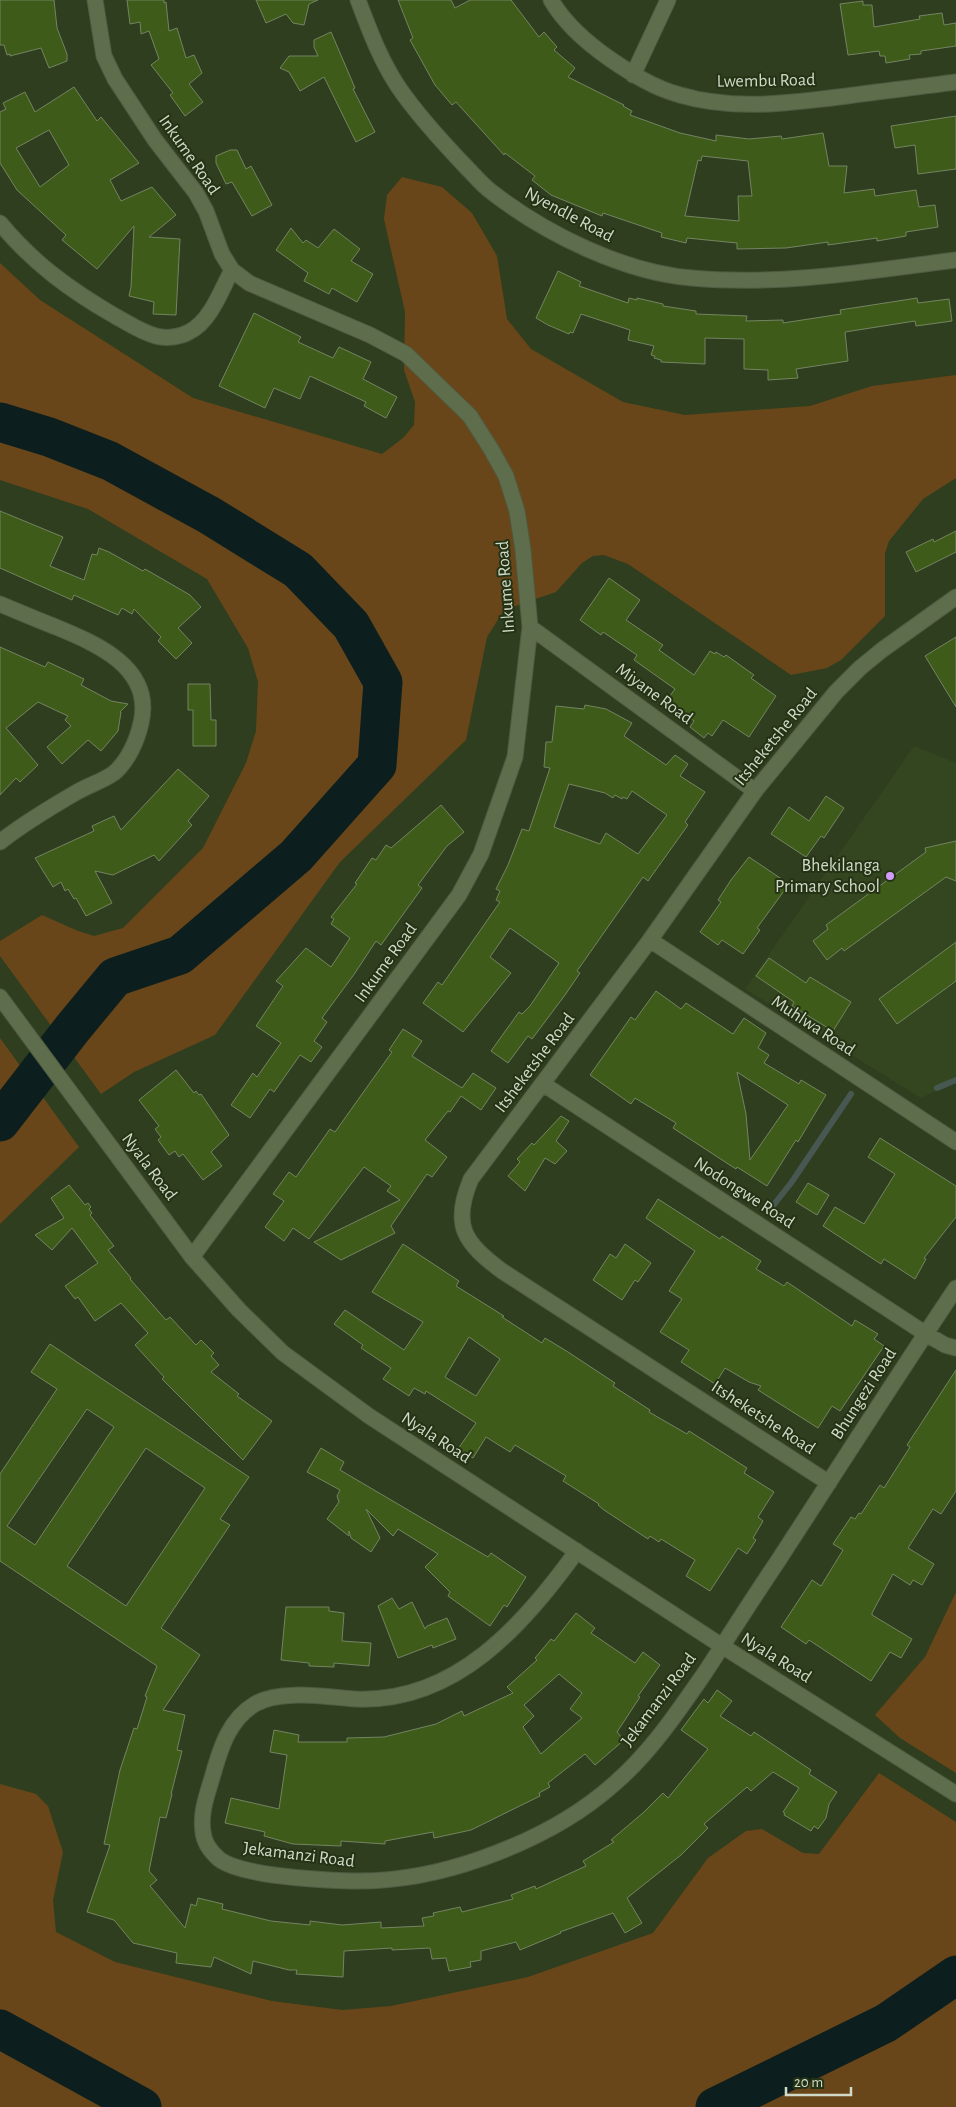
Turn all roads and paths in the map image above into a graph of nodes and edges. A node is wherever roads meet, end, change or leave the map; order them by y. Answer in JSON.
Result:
{"nodes":[{"id":1,"x":95,"y":0,"type":"edge"},
{"id":2,"x":358,"y":0,"type":"edge"},
{"id":3,"x":551,"y":0,"type":"edge"},
{"id":4,"x":668,"y":0,"type":"edge"},
{"id":5,"x":633,"y":75,"type":"junction"},
{"id":6,"x":956,"y":82,"type":"edge"},
{"id":7,"x":0,"y":222,"type":"edge"},
{"id":8,"x":956,"y":260,"type":"edge"},
{"id":9,"x":232,"y":270,"type":"junction"},
{"id":10,"x":956,"y":597,"type":"edge"},
{"id":11,"x":0,"y":604,"type":"edge"},
{"id":12,"x":530,"y":627,"type":"junction"},
{"id":13,"x":755,"y":791,"type":"junction"},
{"id":14,"x":0,"y":842,"type":"edge"},
{"id":15,"x":650,"y":940,"type":"junction"},
{"id":16,"x":0,"y":997,"type":"edge"},
{"id":17,"x":543,"y":1084,"type":"junction"},
{"id":18,"x":956,"y":1142,"type":"edge"},
{"id":19,"x":192,"y":1257,"type":"junction"},
{"id":20,"x":956,"y":1288,"type":"edge"},
{"id":21,"x":926,"y":1334,"type":"junction"},
{"id":22,"x":956,"y":1348,"type":"edge"},
{"id":23,"x":828,"y":1483,"type":"junction"},
{"id":24,"x":576,"y":1551,"type":"junction"},
{"id":25,"x":722,"y":1646,"type":"junction"},
{"id":26,"x":956,"y":1794,"type":"edge"}],
"edges":[{"from":1,"to":9,"type":"street","name":"Inkume Road"},
{"from":2,"to":8,"type":"street","name":"Nyendle Road"},
{"from":3,"to":5,"type":"street","name":"Lwembu Road"},
{"from":4,"to":5,"type":"street"},
{"from":5,"to":6,"type":"street","name":"Lwembu Road"},
{"from":7,"to":9,"type":"street"},
{"from":9,"to":12,"type":"street","name":"Inkume Road"},
{"from":10,"to":13,"type":"street","name":"Itsheketshe Road"},
{"from":11,"to":14,"type":"street"},
{"from":12,"to":13,"type":"street","name":"Miyane Road"},
{"from":12,"to":19,"type":"street","name":"Inkume Road"},
{"from":13,"to":15,"type":"street","name":"Itsheketshe Road"},
{"from":15,"to":17,"type":"street","name":"Itsheketshe Road"},
{"from":15,"to":18,"type":"street","name":"Muhlwa Road"},
{"from":16,"to":19,"type":"street","name":"Nyala Road"},
{"from":17,"to":21,"type":"street","name":"Nodongwe Road"},
{"from":17,"to":23,"type":"street","name":"Itsheketshe Road"},
{"from":19,"to":24,"type":"street","name":"Nyala Road"},
{"from":20,"to":21,"type":"street","name":"Bhungezi Road"},
{"from":21,"to":22,"type":"street","name":"Nodongwe Road"},
{"from":21,"to":23,"type":"street","name":"Bhungezi Road"},
{"from":23,"to":25,"type":"street","name":"Bhungezi Road"},
{"from":24,"to":25,"type":"street","name":"Nyala Road"},
{"from":24,"to":25,"type":"street","name":"Jekamanzi Road"},
{"from":25,"to":26,"type":"street","name":"Nyala Road"}]}
